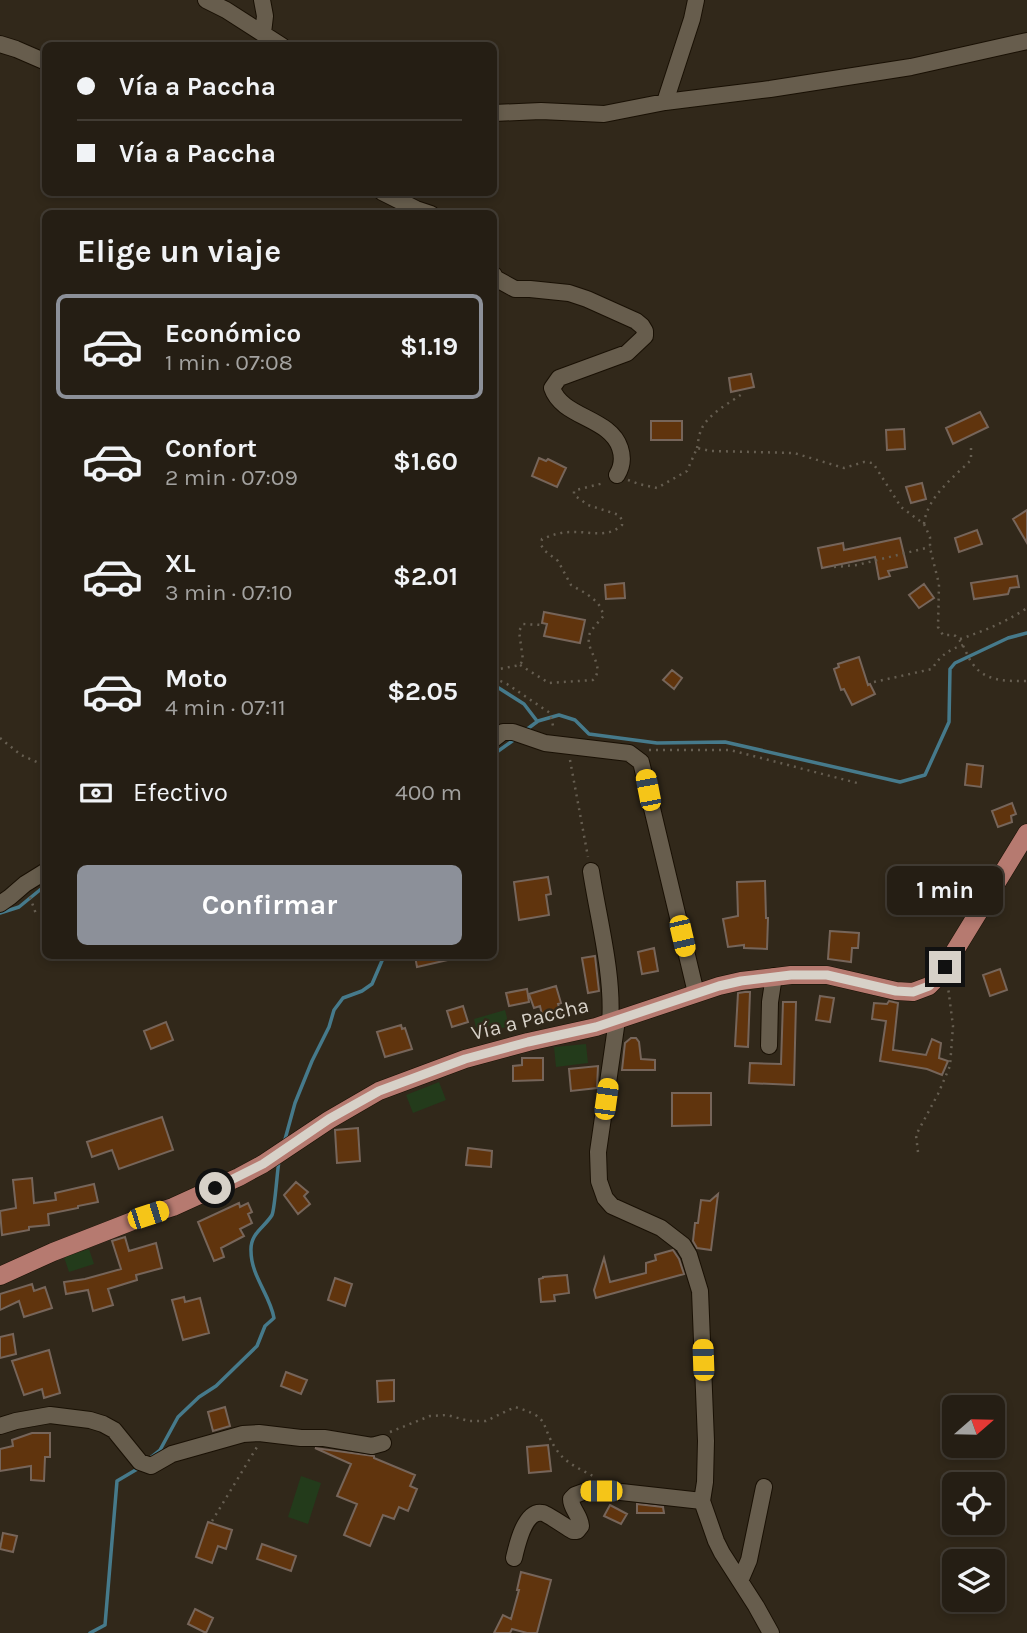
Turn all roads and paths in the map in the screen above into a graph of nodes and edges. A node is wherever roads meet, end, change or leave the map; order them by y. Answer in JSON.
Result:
{"nodes":[{"id":1,"x":206,"y":0,"type":"edge"},
{"id":2,"x":262,"y":0,"type":"edge"},
{"id":3,"x":696,"y":0,"type":"edge"},
{"id":4,"x":263,"y":33,"type":"junction"},
{"id":5,"x":1027,"y":41,"type":"edge"},
{"id":6,"x":276,"y":42,"type":"edge"},
{"id":7,"x":0,"y":44,"type":"edge"},
{"id":8,"x":42,"y":60,"type":"edge"},
{"id":9,"x":665,"y":102,"type":"junction"},
{"id":10,"x":497,"y":113,"type":"edge"},
{"id":11,"x":391,"y":196,"type":"edge"},
{"id":12,"x":419,"y":210,"type":"edge"},
{"id":13,"x":497,"y":279,"type":"edge"},
{"id":14,"x":742,"y":394,"type":"dead end"},
{"id":15,"x":971,"y":447,"type":"dead end"},
{"id":16,"x":697,"y":448,"type":"junction"},
{"id":17,"x":617,"y":475,"type":"junction"},
{"id":18,"x":924,"y":524,"type":"junction"},
{"id":19,"x":930,"y":547,"type":"junction"},
{"id":20,"x":834,"y":568,"type":"dead end"},
{"id":21,"x":1027,"y":608,"type":"edge"},
{"id":22,"x":542,"y":625,"type":"dead end"},
{"id":23,"x":960,"y":639,"type":"junction"},
{"id":24,"x":963,"y":645,"type":"junction"},
{"id":25,"x":520,"y":664,"type":"junction"},
{"id":26,"x":497,"y":669,"type":"edge"},
{"id":27,"x":497,"y":679,"type":"edge"},
{"id":28,"x":1027,"y":681,"type":"edge"},
{"id":29,"x":874,"y":682,"type":"dead end"},
{"id":30,"x":553,"y":726,"type":"dead end"},
{"id":31,"x":497,"y":737,"type":"edge"},
{"id":32,"x":0,"y":738,"type":"edge"},
{"id":33,"x":564,"y":744,"type":"junction"},
{"id":34,"x":629,"y":753,"type":"junction"},
{"id":35,"x":42,"y":764,"type":"edge"},
{"id":36,"x":861,"y":784,"type":"dead end"},
{"id":37,"x":1027,"y":832,"type":"edge"},
{"id":38,"x":591,"y":871,"type":"joint"},
{"id":39,"x":42,"y":873,"type":"edge"},
{"id":40,"x":29,"y":895,"type":"dead end"},
{"id":41,"x":0,"y":904,"type":"edge"},
{"id":42,"x":36,"y":914,"type":"dead end"},
{"id":43,"x":945,"y":967,"type":"junction"},
{"id":44,"x":774,"y":976,"type":"junction"},
{"id":45,"x":696,"y":993,"type":"junction"},
{"id":46,"x":614,"y":1021,"type":"junction"},
{"id":47,"x":769,"y":1046,"type":"dead end"},
{"id":48,"x":918,"y":1152,"type":"dead end"},
{"id":49,"x":0,"y":1276,"type":"edge"},
{"id":50,"x":0,"y":1426,"type":"edge"},
{"id":51,"x":259,"y":1433,"type":"junction"},
{"id":52,"x":383,"y":1443,"type":"joint"},
{"id":53,"x":598,"y":1478,"type":"dead end"},
{"id":54,"x":764,"y":1487,"type":"dead end"},
{"id":55,"x":702,"y":1501,"type":"junction"},
{"id":56,"x":212,"y":1521,"type":"dead end"},
{"id":57,"x":514,"y":1558,"type":"dead end"},
{"id":58,"x":740,"y":1581,"type":"junction"},
{"id":59,"x":771,"y":1633,"type":"edge"}],
"edges":[{"from":1,"to":4,"type":"street"},
{"from":2,"to":4,"type":"street"},
{"from":3,"to":9,"type":"street"},
{"from":4,"to":6,"type":"street"},
{"from":5,"to":9,"type":"street"},
{"from":7,"to":8,"type":"street"},
{"from":9,"to":10,"type":"street"},
{"from":11,"to":12,"type":"street"},
{"from":13,"to":17,"type":"street"},
{"from":14,"to":16,"type":"path"},
{"from":15,"to":18,"type":"path"},
{"from":16,"to":17,"type":"path"},
{"from":16,"to":18,"type":"path"},
{"from":17,"to":25,"type":"path"},
{"from":18,"to":19,"type":"path"},
{"from":19,"to":20,"type":"path"},
{"from":19,"to":23,"type":"path"},
{"from":21,"to":23,"type":"path"},
{"from":22,"to":25,"type":"path"},
{"from":23,"to":24,"type":"path"},
{"from":24,"to":28,"type":"path"},
{"from":24,"to":29,"type":"path"},
{"from":25,"to":26,"type":"path"},
{"from":27,"to":30,"type":"path"},
{"from":31,"to":33,"type":"street"},
{"from":32,"to":35,"type":"path"},
{"from":33,"to":34,"type":"street"},
{"from":33,"to":38,"type":"path"},
{"from":34,"to":36,"type":"path"},
{"from":34,"to":45,"type":"street"},
{"from":37,"to":43,"type":"main road","name":"Vía a Paccha"},
{"from":38,"to":46,"type":"street"},
{"from":39,"to":41,"type":"street"},
{"from":40,"to":42,"type":"path"},
{"from":43,"to":44,"type":"main road","name":"Vía a Paccha"},
{"from":43,"to":48,"type":"path"},
{"from":44,"to":45,"type":"main road","name":"Vía a Paccha"},
{"from":44,"to":47,"type":"street"},
{"from":45,"to":46,"type":"main road","name":"Vía a Paccha"},
{"from":46,"to":49,"type":"main road","name":"Vía a Paccha"},
{"from":46,"to":55,"type":"street"},
{"from":50,"to":51,"type":"street"},
{"from":51,"to":52,"type":"street"},
{"from":51,"to":56,"type":"path"},
{"from":52,"to":53,"type":"path"},
{"from":54,"to":58,"type":"street"},
{"from":55,"to":57,"type":"street"},
{"from":55,"to":58,"type":"street"},
{"from":58,"to":59,"type":"street"}]}
